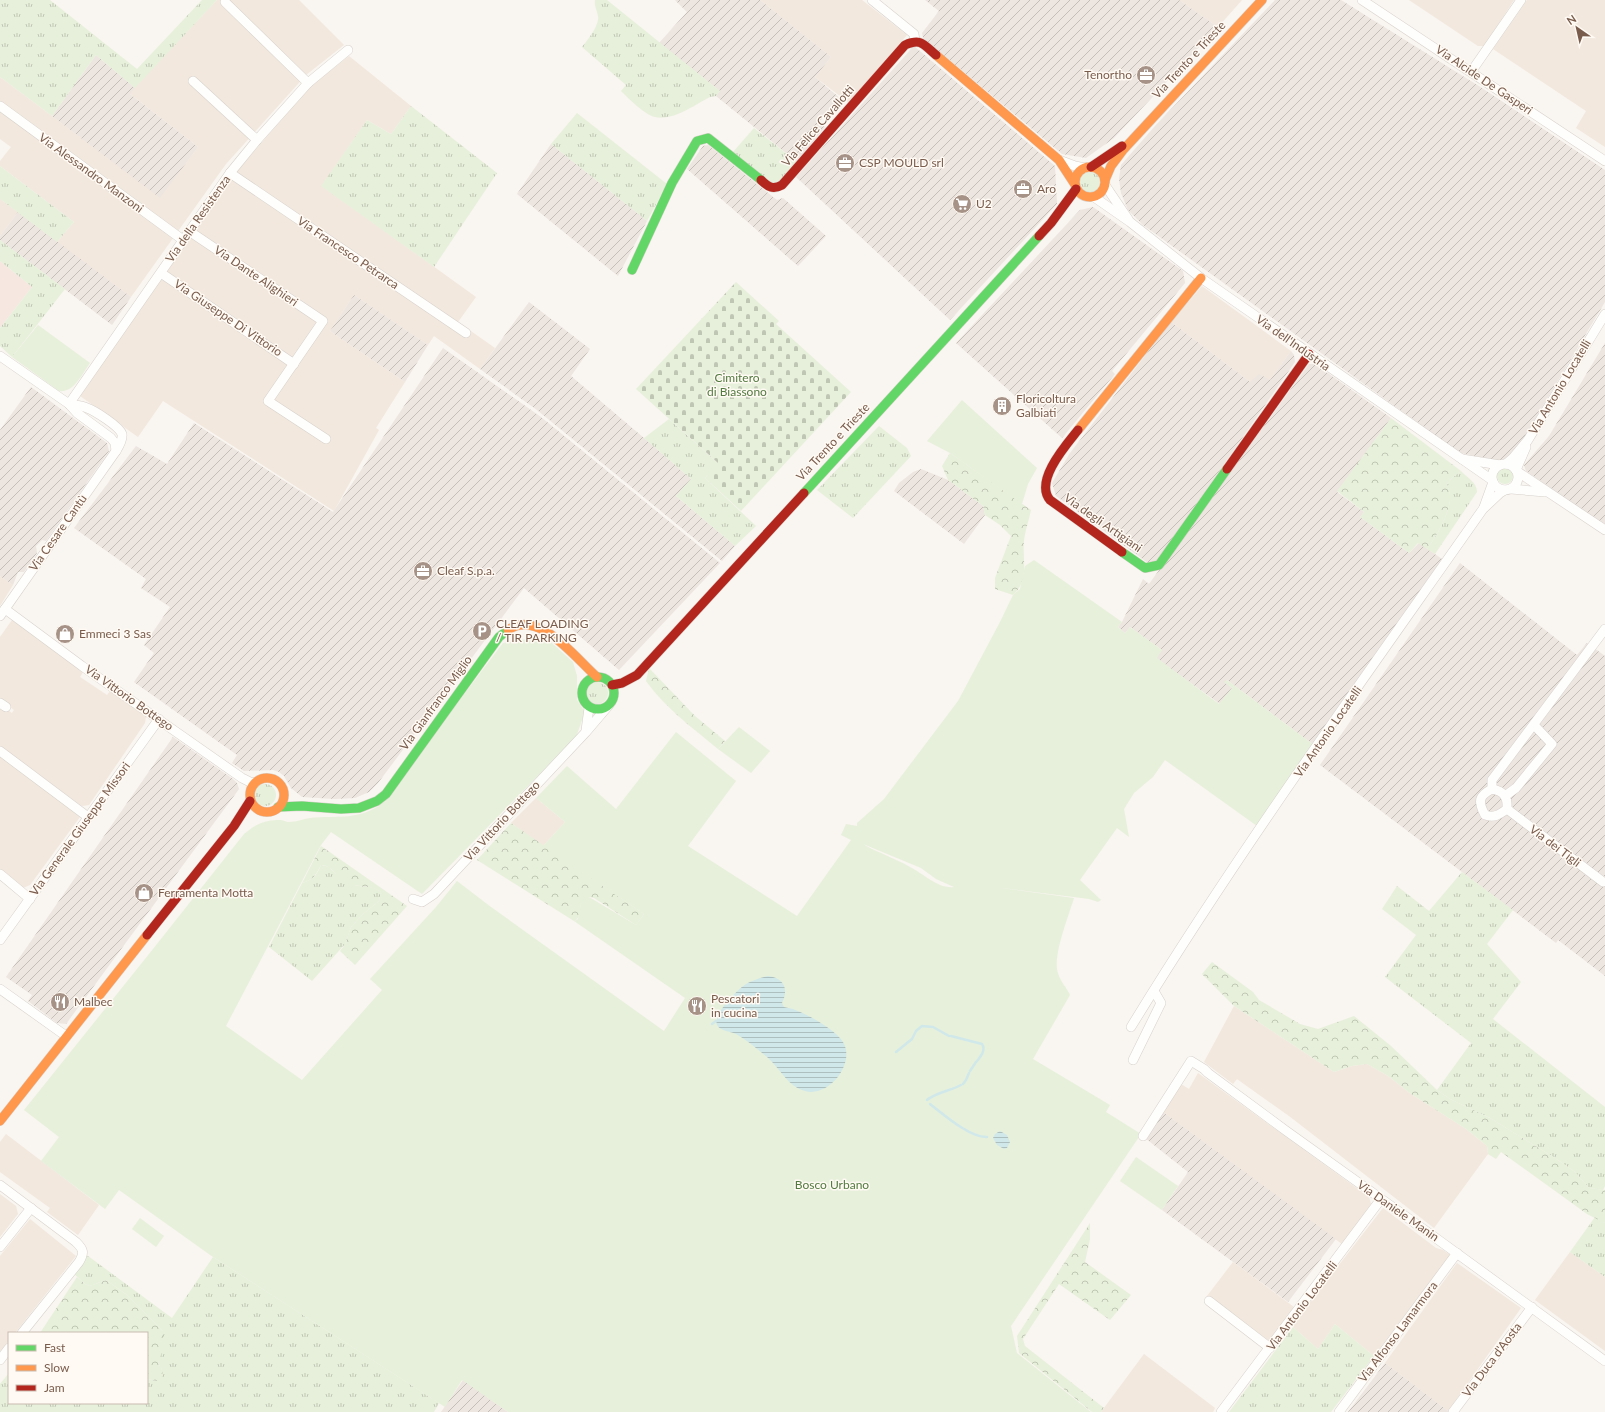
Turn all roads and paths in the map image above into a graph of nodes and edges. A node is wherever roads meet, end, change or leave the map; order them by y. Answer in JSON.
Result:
{"nodes":[{"id":1,"x":872,"y":0,"type":"edge"},
{"id":2,"x":1262,"y":0,"type":"edge"},
{"id":3,"x":1362,"y":0,"type":"edge"},
{"id":4,"x":1521,"y":0,"type":"edge"},
{"id":5,"x":225,"y":2,"type":"dead end"},
{"id":6,"x":915,"y":41,"type":"junction"},
{"id":7,"x":348,"y":50,"type":"dead end"},
{"id":8,"x":1472,"y":72,"type":"junction"},
{"id":9,"x":193,"y":81,"type":"dead end"},
{"id":10,"x":308,"y":83,"type":"junction"},
{"id":11,"x":0,"y":106,"type":"edge"},
{"id":12,"x":1135,"y":137,"type":"junction"},
{"id":13,"x":257,"y":140,"type":"junction"},
{"id":14,"x":1059,"y":160,"type":"junction"},
{"id":15,"x":1605,"y":161,"type":"edge"},
{"id":16,"x":1088,"y":167,"type":"junction"},
{"id":17,"x":230,"y":173,"type":"junction"},
{"id":18,"x":1105,"y":183,"type":"junction"},
{"id":19,"x":1075,"y":186,"type":"junction"},
{"id":20,"x":1091,"y":198,"type":"junction"},
{"id":21,"x":1130,"y":222,"type":"junction"},
{"id":22,"x":1051,"y":223,"type":"junction"},
{"id":23,"x":189,"y":231,"type":"junction"},
{"id":24,"x":183,"y":240,"type":"junction"},
{"id":25,"x":632,"y":270,"type":"dead end"},
{"id":26,"x":161,"y":272,"type":"junction"},
{"id":27,"x":1200,"y":278,"type":"junction"},
{"id":28,"x":1605,"y":314,"type":"edge"},
{"id":29,"x":323,"y":321,"type":"joint"},
{"id":30,"x":466,"y":333,"type":"dead end"},
{"id":31,"x":1309,"y":354,"type":"junction"},
{"id":32,"x":0,"y":356,"type":"edge"},
{"id":33,"x":294,"y":364,"type":"junction"},
{"id":34,"x":68,"y":404,"type":"junction"},
{"id":35,"x":326,"y":439,"type":"dead end"},
{"id":36,"x":1528,"y":440,"type":"junction"},
{"id":37,"x":1460,"y":459,"type":"junction"},
{"id":38,"x":1503,"y":464,"type":"junction"},
{"id":39,"x":1517,"y":471,"type":"junction"},
{"id":40,"x":1493,"y":481,"type":"junction"},
{"id":41,"x":1508,"y":489,"type":"junction"},
{"id":42,"x":1550,"y":493,"type":"junction"},
{"id":43,"x":1483,"y":509,"type":"junction"},
{"id":44,"x":1605,"y":530,"type":"edge"},
{"id":45,"x":2,"y":612,"type":"edge"},
{"id":46,"x":1605,"y":629,"type":"edge"},
{"id":47,"x":576,"y":659,"type":"junction"},
{"id":48,"x":597,"y":677,"type":"junction"},
{"id":49,"x":633,"y":678,"type":"junction"},
{"id":50,"x":585,"y":684,"type":"junction"},
{"id":51,"x":612,"y":685,"type":"junction"},
{"id":52,"x":611,"y":702,"type":"junction"},
{"id":53,"x":589,"y":708,"type":"junction"},
{"id":54,"x":159,"y":719,"type":"junction"},
{"id":55,"x":1534,"y":725,"type":"junction"},
{"id":56,"x":586,"y":732,"type":"junction"},
{"id":57,"x":0,"y":751,"type":"edge"},
{"id":58,"x":255,"y":783,"type":"junction"},
{"id":59,"x":1492,"y":789,"type":"junction"},
{"id":60,"x":284,"y":793,"type":"junction"},
{"id":61,"x":1505,"y":796,"type":"junction"},
{"id":62,"x":250,"y":801,"type":"junction"},
{"id":63,"x":309,"y":806,"type":"junction"},
{"id":64,"x":278,"y":807,"type":"junction"},
{"id":65,"x":1507,"y":810,"type":"junction"},
{"id":66,"x":266,"y":811,"type":"junction"},
{"id":67,"x":88,"y":817,"type":"junction"},
{"id":68,"x":234,"y":826,"type":"junction"},
{"id":69,"x":0,"y":874,"type":"edge"},
{"id":70,"x":1604,"y":882,"type":"dead end"},
{"id":71,"x":30,"y":899,"type":"junction"},
{"id":72,"x":413,"y":899,"type":"dead end"},
{"id":73,"x":0,"y":940,"type":"edge"},
{"id":74,"x":0,"y":989,"type":"edge"},
{"id":75,"x":1154,"y":991,"type":"junction"},
{"id":76,"x":1131,"y":1027,"type":"dead end"},
{"id":77,"x":66,"y":1036,"type":"junction"},
{"id":78,"x":1134,"y":1060,"type":"dead end"},
{"id":79,"x":0,"y":1121,"type":"edge"},
{"id":80,"x":1143,"y":1136,"type":"dead end"},
{"id":81,"x":0,"y":1185,"type":"edge"},
{"id":82,"x":1381,"y":1199,"type":"junction"},
{"id":83,"x":31,"y":1208,"type":"junction"},
{"id":84,"x":0,"y":1246,"type":"edge"},
{"id":85,"x":1457,"y":1253,"type":"junction"},
{"id":86,"x":1209,"y":1302,"type":"dead end"},
{"id":87,"x":1532,"y":1307,"type":"junction"},
{"id":88,"x":23,"y":1332,"type":"edge"},
{"id":89,"x":1270,"y":1348,"type":"junction"},
{"id":90,"x":8,"y":1349,"type":"edge"},
{"id":91,"x":0,"y":1360,"type":"edge"},
{"id":92,"x":1605,"y":1360,"type":"edge"},
{"id":93,"x":1221,"y":1412,"type":"edge"},
{"id":94,"x":1339,"y":1412,"type":"edge"},
{"id":95,"x":1453,"y":1412,"type":"edge"}],
"edges":[{"from":1,"to":6,"type":"street"},
{"from":2,"to":12,"type":"street","name":"Via Trento e Trieste"},
{"from":3,"to":8,"type":"street","name":"Via Alcide De Gasperi"},
{"from":4,"to":8,"type":"street"},
{"from":5,"to":10,"type":"street"},
{"from":6,"to":14,"type":"street"},
{"from":6,"to":25,"type":"street","name":"Via Felice Cavallotti"},
{"from":7,"to":10,"type":"street","name":"Via della Resistenza"},
{"from":8,"to":15,"type":"street","name":"Via Alcide De Gasperi"},
{"from":9,"to":13,"type":"street"},
{"from":10,"to":13,"type":"street","name":"Via della Resistenza"},
{"from":11,"to":24,"type":"street","name":"Via Alessandro Manzoni"},
{"from":12,"to":16,"type":"street","name":"Via Trento e Trieste"},
{"from":12,"to":18,"type":"street","name":"Via Trento e Trieste"},
{"from":13,"to":17,"type":"street","name":"Via della Resistenza"},
{"from":14,"to":16,"type":"street"},
{"from":14,"to":19,"type":"street"},
{"from":16,"to":18,"type":"street"},
{"from":16,"to":19,"type":"street","name":"Via Trento e Trieste"},
{"from":17,"to":23,"type":"street","name":"Via della Resistenza"},
{"from":17,"to":30,"type":"street","name":"Via Francesco Petrarca"},
{"from":18,"to":20,"type":"street","name":"Via Trento e Trieste"},
{"from":18,"to":21,"type":"street","name":"Via dell'Industria"},
{"from":19,"to":20,"type":"street"},
{"from":19,"to":22,"type":"street","name":"Via Trento e Trieste"},
{"from":20,"to":21,"type":"street","name":"Via dell'Industria"},
{"from":20,"to":22,"type":"street","name":"Via Trento e Trieste"},
{"from":21,"to":27,"type":"street","name":"Via dell'Industria"},
{"from":22,"to":49,"type":"street","name":"Via Trento e Trieste"},
{"from":23,"to":24,"type":"street","name":"Via della Resistenza"},
{"from":23,"to":29,"type":"street","name":"Via Dante Alighieri"},
{"from":24,"to":26,"type":"street","name":"Via della Resistenza"},
{"from":26,"to":33,"type":"street","name":"Via Giuseppe Di Vittorio"},
{"from":26,"to":34,"type":"street","name":"Via della Resistenza"},
{"from":27,"to":31,"type":"street","name":"Via dell'Industria"},
{"from":27,"to":31,"type":"street","name":"Via degli Artigiani"},
{"from":28,"to":36,"type":"street","name":"Via Antonio Locatelli"},
{"from":29,"to":33,"type":"street","name":"Via Giuseppe Di Vittorio"},
{"from":31,"to":37,"type":"street","name":"Via dell'Industria"},
{"from":32,"to":34,"type":"street"},
{"from":33,"to":35,"type":"street","name":"Via Giuseppe Di Vittorio"},
{"from":34,"to":45,"type":"street","name":"Via Cesare Cantù"},
{"from":36,"to":38,"type":"street"},
{"from":36,"to":39,"type":"street"},
{"from":37,"to":38,"type":"street"},
{"from":37,"to":40,"type":"street","name":"Via dell'Industria"},
{"from":38,"to":39,"type":"street"},
{"from":38,"to":40,"type":"street"},
{"from":39,"to":41,"type":"street"},
{"from":39,"to":42,"type":"street"},
{"from":40,"to":41,"type":"street"},
{"from":40,"to":43,"type":"street","name":"Via Antonio Locatelli"},
{"from":41,"to":42,"type":"street"},
{"from":41,"to":43,"type":"street","name":"Via Antonio Locatelli"},
{"from":42,"to":44,"type":"street"},
{"from":43,"to":75,"type":"street","name":"Via Antonio Locatelli"},
{"from":45,"to":54,"type":"street","name":"Via Vittorio Bottego"},
{"from":46,"to":55,"type":"street"},
{"from":47,"to":48,"type":"street","name":"Via Gianfranco Miglio"},
{"from":47,"to":50,"type":"street","name":"Via Gianfranco Miglio"},
{"from":47,"to":63,"type":"street","name":"Via Gianfranco Miglio"},
{"from":48,"to":50,"type":"street"},
{"from":48,"to":51,"type":"street"},
{"from":49,"to":51,"type":"street","name":"Via Trento e Trieste"},
{"from":49,"to":52,"type":"street","name":"Via Trento e Trieste"},
{"from":50,"to":53,"type":"street"},
{"from":51,"to":52,"type":"street"},
{"from":52,"to":53,"type":"street"},
{"from":52,"to":56,"type":"street","name":"Via Vittorio Bottego"},
{"from":53,"to":56,"type":"street"},
{"from":54,"to":58,"type":"street","name":"Via Vittorio Bottego"},
{"from":54,"to":67,"type":"street","name":"Via Generale Giuseppe Missori"},
{"from":55,"to":59,"type":"street"},
{"from":55,"to":61,"type":"street"},
{"from":56,"to":72,"type":"street","name":"Via Vittorio Bottego"},
{"from":57,"to":67,"type":"street"},
{"from":58,"to":60,"type":"street"},
{"from":58,"to":62,"type":"street"},
{"from":59,"to":61,"type":"street"},
{"from":59,"to":65,"type":"street"},
{"from":60,"to":63,"type":"street","name":"Via Gianfranco Miglio"},
{"from":60,"to":64,"type":"street"},
{"from":61,"to":65,"type":"street"},
{"from":62,"to":66,"type":"street"},
{"from":62,"to":68,"type":"street"},
{"from":63,"to":64,"type":"street","name":"Via Gianfranco Miglio"},
{"from":64,"to":66,"type":"street"},
{"from":65,"to":70,"type":"street","name":"Via dei Tigli"},
{"from":66,"to":68,"type":"street"},
{"from":67,"to":71,"type":"street","name":"Via Generale Giuseppe Missori"},
{"from":68,"to":77,"type":"street"},
{"from":69,"to":71,"type":"street"},
{"from":71,"to":73,"type":"street","name":"Via Generale Giuseppe Missori"},
{"from":74,"to":77,"type":"street"},
{"from":75,"to":76,"type":"street","name":"Via Antonio Locatelli"},
{"from":75,"to":78,"type":"street"},
{"from":77,"to":79,"type":"street"},
{"from":80,"to":82,"type":"street","name":"Via Daniele Manin"},
{"from":81,"to":83,"type":"street"},
{"from":82,"to":85,"type":"street","name":"Via Daniele Manin"},
{"from":82,"to":89,"type":"street","name":"Via Antonio Locatelli"},
{"from":83,"to":84,"type":"street"},
{"from":83,"to":88,"type":"street"},
{"from":85,"to":87,"type":"street","name":"Via Daniele Manin"},
{"from":85,"to":94,"type":"street","name":"Via Alfonso Lamarmora"},
{"from":86,"to":89,"type":"street"},
{"from":87,"to":92,"type":"street","name":"Via Daniele Manin"},
{"from":87,"to":95,"type":"street","name":"Via Duca d'Aosta"},
{"from":89,"to":93,"type":"street","name":"Via Antonio Locatelli"},
{"from":90,"to":91,"type":"street"}]}
